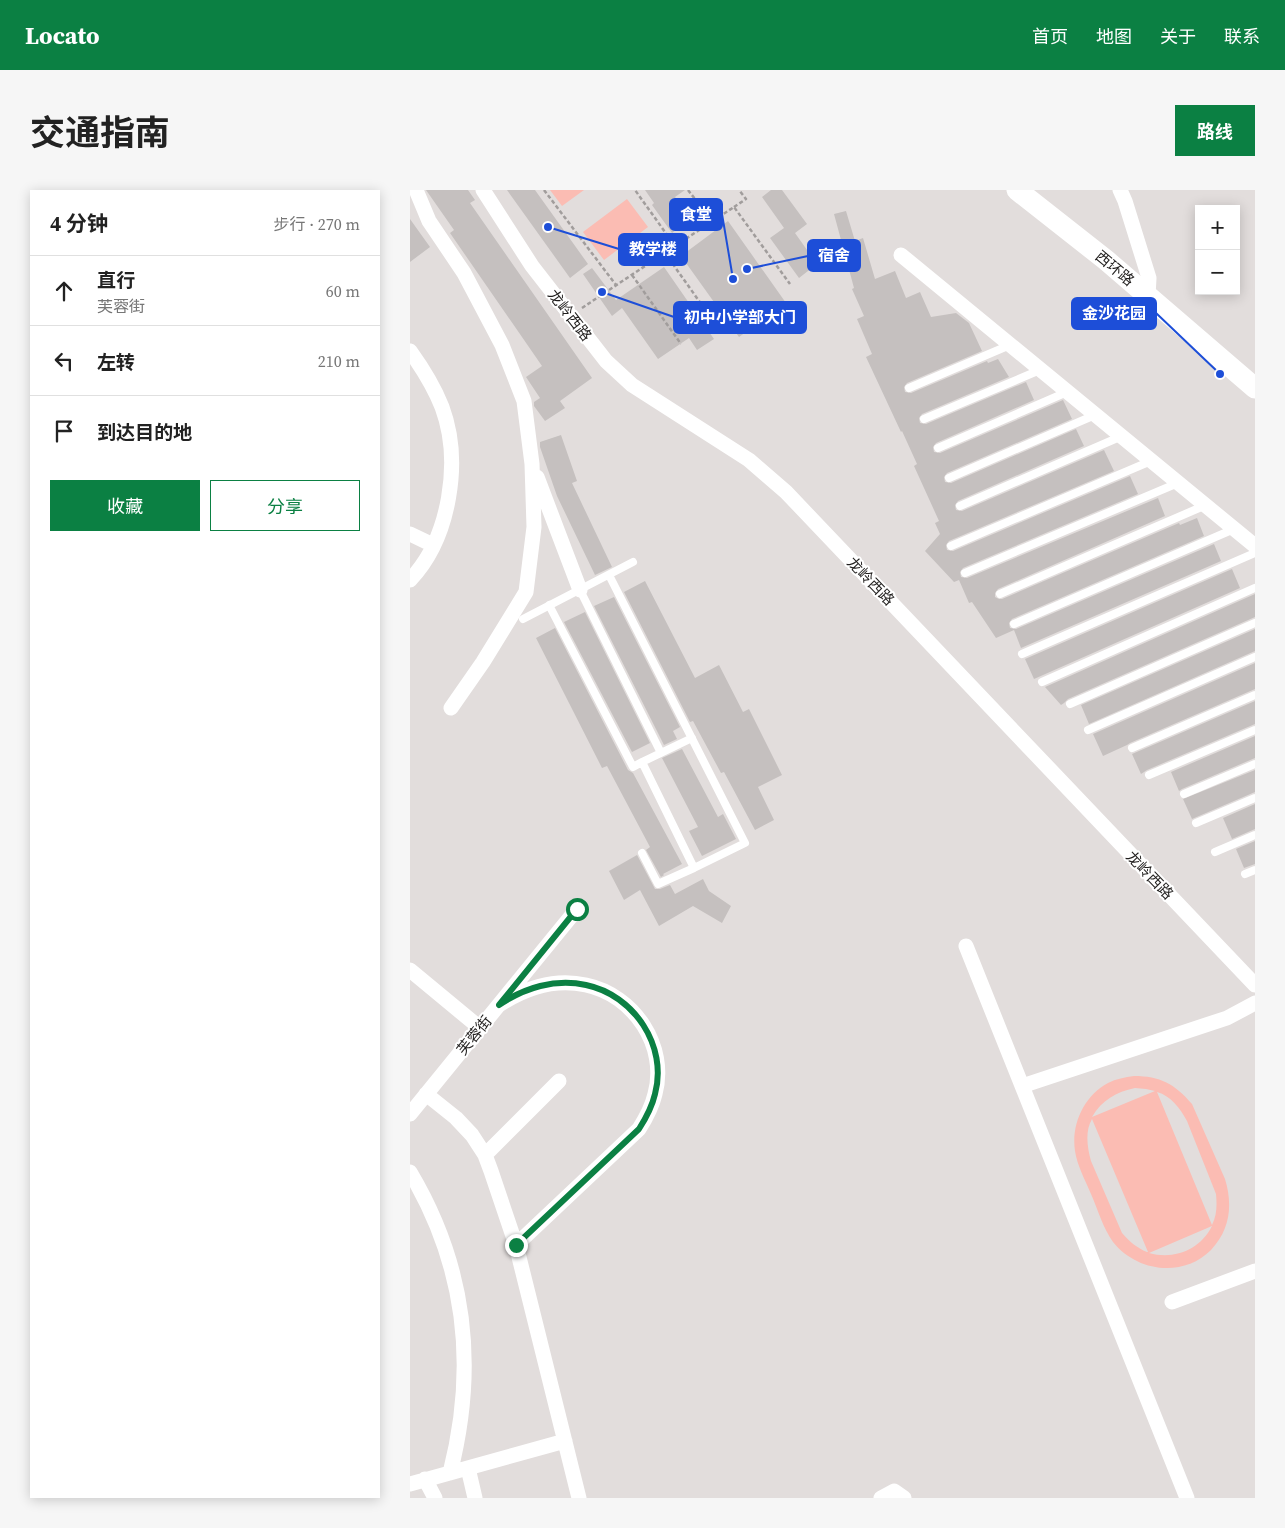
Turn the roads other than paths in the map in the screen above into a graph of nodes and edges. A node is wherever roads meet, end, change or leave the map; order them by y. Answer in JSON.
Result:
{"nodes":[{"id":1,"x":416,"y":190,"type":"edge"},
{"id":2,"x":483,"y":190,"type":"edge"},
{"id":3,"x":1016,"y":190,"type":"edge"},
{"id":4,"x":1040,"y":190,"type":"edge"},
{"id":5,"x":1120,"y":190,"type":"edge"},
{"id":6,"x":901,"y":255,"type":"dead end"},
{"id":7,"x":1149,"y":287,"type":"junction"},
{"id":8,"x":1010,"y":345,"type":"junction"},
{"id":9,"x":410,"y":351,"type":"edge"},
{"id":10,"x":1040,"y":370,"type":"junction"},
{"id":11,"x":1255,"y":375,"type":"edge"},
{"id":12,"x":910,"y":388,"type":"dead end"},
{"id":13,"x":1255,"y":388,"type":"edge"},
{"id":14,"x":1067,"y":392,"type":"junction"},
{"id":15,"x":1095,"y":415,"type":"junction"},
{"id":16,"x":924,"y":419,"type":"dead end"},
{"id":17,"x":1122,"y":436,"type":"junction"},
{"id":18,"x":938,"y":448,"type":"dead end"},
{"id":19,"x":1152,"y":461,"type":"junction"},
{"id":20,"x":532,"y":464,"type":"junction"},
{"id":21,"x":949,"y":478,"type":"dead end"},
{"id":22,"x":1178,"y":482,"type":"junction"},
{"id":23,"x":1206,"y":505,"type":"junction"},
{"id":24,"x":960,"y":506,"type":"dead end"},
{"id":25,"x":1234,"y":529,"type":"junction"},
{"id":26,"x":410,"y":534,"type":"edge"},
{"id":27,"x":433,"y":545,"type":"junction"},
{"id":28,"x":951,"y":546,"type":"dead end"},
{"id":29,"x":1255,"y":546,"type":"edge"},
{"id":30,"x":1255,"y":553,"type":"edge"},
{"id":31,"x":633,"y":562,"type":"dead end"},
{"id":32,"x":965,"y":573,"type":"dead end"},
{"id":33,"x":608,"y":575,"type":"junction"},
{"id":34,"x":410,"y":580,"type":"edge"},
{"id":35,"x":1255,"y":588,"type":"edge"},
{"id":36,"x":580,"y":590,"type":"junction"},
{"id":37,"x":1000,"y":594,"type":"dead end"},
{"id":38,"x":549,"y":606,"type":"junction"},
{"id":39,"x":523,"y":619,"type":"dead end"},
{"id":40,"x":1255,"y":623,"type":"edge"},
{"id":41,"x":1014,"y":624,"type":"dead end"},
{"id":42,"x":1022,"y":654,"type":"dead end"},
{"id":43,"x":1255,"y":657,"type":"edge"},
{"id":44,"x":1042,"y":682,"type":"dead end"},
{"id":45,"x":1255,"y":695,"type":"edge"},
{"id":46,"x":1070,"y":704,"type":"dead end"},
{"id":47,"x":451,"y":708,"type":"dead end"},
{"id":48,"x":1088,"y":730,"type":"dead end"},
{"id":49,"x":1255,"y":730,"type":"edge"},
{"id":50,"x":692,"y":738,"type":"junction"},
{"id":51,"x":1132,"y":748,"type":"dead end"},
{"id":52,"x":661,"y":753,"type":"junction"},
{"id":53,"x":642,"y":762,"type":"junction"},
{"id":54,"x":1255,"y":764,"type":"edge"},
{"id":55,"x":1149,"y":776,"type":"dead end"},
{"id":56,"x":1184,"y":794,"type":"dead end"},
{"id":57,"x":1255,"y":798,"type":"edge"},
{"id":58,"x":1196,"y":823,"type":"dead end"},
{"id":59,"x":1255,"y":835,"type":"edge"},
{"id":60,"x":1215,"y":852,"type":"dead end"},
{"id":61,"x":642,"y":853,"type":"dead end"},
{"id":62,"x":694,"y":868,"type":"junction"},
{"id":63,"x":1255,"y":870,"type":"edge"},
{"id":64,"x":1245,"y":874,"type":"dead end"},
{"id":65,"x":577,"y":909,"type":"dead end"},
{"id":66,"x":966,"y":946,"type":"dead end"},
{"id":67,"x":410,"y":970,"type":"edge"},
{"id":68,"x":1255,"y":985,"type":"edge"},
{"id":69,"x":1255,"y":1003,"type":"edge"},
{"id":70,"x":499,"y":1005,"type":"junction"},
{"id":71,"x":480,"y":1028,"type":"junction"},
{"id":72,"x":559,"y":1081,"type":"dead end"},
{"id":73,"x":1022,"y":1086,"type":"junction"},
{"id":74,"x":426,"y":1094,"type":"junction"},
{"id":75,"x":410,"y":1114,"type":"edge"},
{"id":76,"x":485,"y":1155,"type":"junction"},
{"id":77,"x":410,"y":1172,"type":"edge"},
{"id":78,"x":516,"y":1245,"type":"junction"},
{"id":79,"x":1255,"y":1272,"type":"edge"},
{"id":80,"x":1172,"y":1302,"type":"dead end"},
{"id":81,"x":565,"y":1441,"type":"junction"},
{"id":82,"x":468,"y":1468,"type":"junction"},
{"id":83,"x":450,"y":1473,"type":"junction"},
{"id":84,"x":417,"y":1481,"type":"edge"},
{"id":85,"x":435,"y":1498,"type":"edge"},
{"id":86,"x":475,"y":1498,"type":"edge"},
{"id":87,"x":579,"y":1498,"type":"edge"},
{"id":88,"x":881,"y":1498,"type":"edge"},
{"id":89,"x":904,"y":1498,"type":"edge"},
{"id":90,"x":1188,"y":1498,"type":"edge"}],
"edges":[{"from":1,"to":20,"type":"street"},
{"from":2,"to":68,"type":"street","name":"龙岭西路"},
{"from":3,"to":7,"type":"main road","name":"西环路"},
{"from":4,"to":7,"type":"main road","name":"西环路"},
{"from":5,"to":7,"type":"street"},
{"from":6,"to":8,"type":"street"},
{"from":7,"to":11,"type":"main road","name":"西环路"},
{"from":7,"to":13,"type":"main road","name":"西环路"},
{"from":8,"to":10,"type":"street"},
{"from":8,"to":12,"type":"lane"},
{"from":9,"to":27,"type":"street"},
{"from":10,"to":14,"type":"street"},
{"from":10,"to":16,"type":"lane"},
{"from":14,"to":15,"type":"street"},
{"from":14,"to":18,"type":"lane"},
{"from":15,"to":17,"type":"street"},
{"from":15,"to":21,"type":"lane"},
{"from":17,"to":19,"type":"street"},
{"from":17,"to":24,"type":"lane"},
{"from":19,"to":22,"type":"street"},
{"from":19,"to":28,"type":"lane"},
{"from":20,"to":36,"type":"street"},
{"from":20,"to":47,"type":"street"},
{"from":22,"to":23,"type":"street"},
{"from":22,"to":32,"type":"lane"},
{"from":23,"to":25,"type":"street"},
{"from":23,"to":37,"type":"lane"},
{"from":25,"to":29,"type":"street"},
{"from":25,"to":41,"type":"lane"},
{"from":26,"to":27,"type":"street"},
{"from":27,"to":34,"type":"street"},
{"from":30,"to":42,"type":"lane"},
{"from":31,"to":33,"type":"lane"},
{"from":33,"to":36,"type":"lane"},
{"from":33,"to":50,"type":"lane"},
{"from":35,"to":44,"type":"lane"},
{"from":36,"to":38,"type":"lane"},
{"from":36,"to":52,"type":"lane"},
{"from":38,"to":39,"type":"lane"},
{"from":38,"to":53,"type":"lane"},
{"from":40,"to":46,"type":"lane"},
{"from":43,"to":48,"type":"lane"},
{"from":45,"to":51,"type":"lane"},
{"from":49,"to":55,"type":"lane"},
{"from":50,"to":52,"type":"lane"},
{"from":50,"to":62,"type":"lane"},
{"from":52,"to":53,"type":"lane"},
{"from":53,"to":62,"type":"lane"},
{"from":54,"to":56,"type":"lane"},
{"from":57,"to":58,"type":"lane"},
{"from":59,"to":60,"type":"lane"},
{"from":61,"to":62,"type":"lane"},
{"from":63,"to":64,"type":"lane"},
{"from":65,"to":70,"type":"street","name":"芙蓉街"},
{"from":66,"to":73,"type":"street"},
{"from":67,"to":71,"type":"street"},
{"from":69,"to":73,"type":"street"},
{"from":70,"to":71,"type":"street","name":"芙蓉街"},
{"from":70,"to":78,"type":"street"},
{"from":71,"to":74,"type":"street","name":"芙蓉街"},
{"from":72,"to":76,"type":"street"},
{"from":73,"to":90,"type":"street"},
{"from":74,"to":75,"type":"street","name":"芙蓉街"},
{"from":74,"to":76,"type":"street"},
{"from":76,"to":78,"type":"street"},
{"from":77,"to":83,"type":"street"},
{"from":78,"to":81,"type":"street"},
{"from":79,"to":80,"type":"street"},
{"from":81,"to":82,"type":"street"},
{"from":81,"to":87,"type":"street"},
{"from":82,"to":83,"type":"street"},
{"from":82,"to":86,"type":"street"},
{"from":83,"to":84,"type":"street"},
{"from":84,"to":85,"type":"street"},
{"from":88,"to":89,"type":"street"}]}
